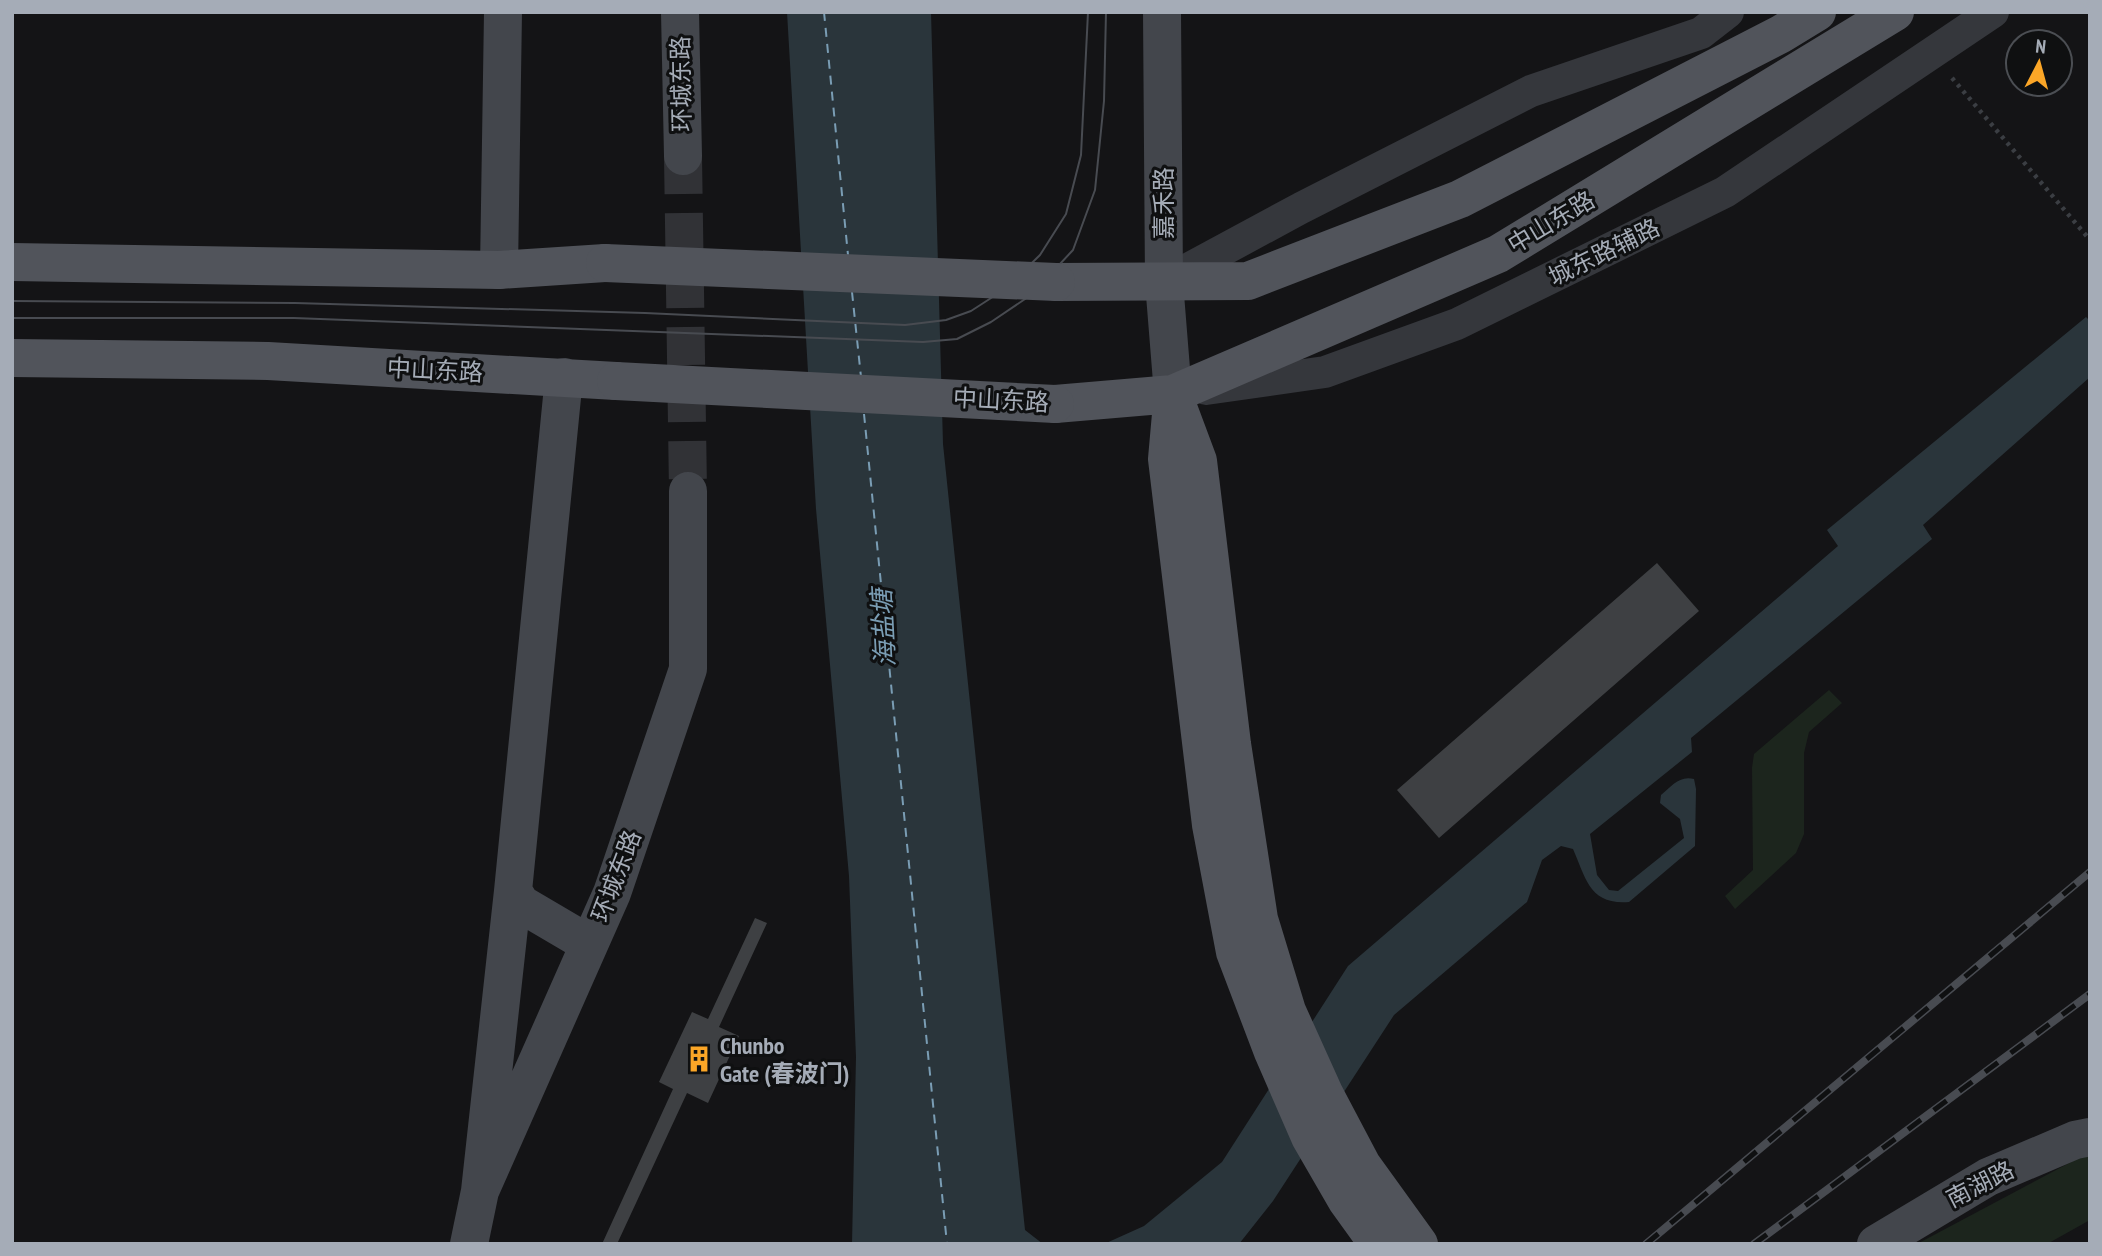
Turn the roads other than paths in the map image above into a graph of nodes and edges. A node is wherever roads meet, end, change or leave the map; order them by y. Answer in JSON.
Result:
{"nodes":[{"id":1,"x":503,"y":12,"type":"edge"},
{"id":2,"x":680,"y":12,"type":"edge"},
{"id":3,"x":1162,"y":12,"type":"edge"},
{"id":4,"x":1728,"y":12,"type":"edge"},
{"id":5,"x":1817,"y":12,"type":"edge"},
{"id":6,"x":1895,"y":12,"type":"edge"},
{"id":7,"x":1993,"y":12,"type":"edge"},
{"id":8,"x":683,"y":156,"type":"tunnel mouth"},
{"id":9,"x":12,"y":262,"type":"edge"},
{"id":10,"x":499,"y":270,"type":"junction"},
{"id":11,"x":1164,"y":282,"type":"junction"},
{"id":12,"x":12,"y":358,"type":"edge"},
{"id":13,"x":564,"y":377,"type":"junction"},
{"id":14,"x":1173,"y":394,"type":"junction"},
{"id":15,"x":688,"y":491,"type":"tunnel mouth"},
{"id":16,"x":513,"y":891,"type":"junction"},
{"id":17,"x":589,"y":944,"type":"junction"},
{"id":18,"x":2090,"y":1137,"type":"edge"},
{"id":19,"x":480,"y":1191,"type":"junction"},
{"id":20,"x":469,"y":1244,"type":"edge"},
{"id":21,"x":1378,"y":1244,"type":"edge"},
{"id":22,"x":1419,"y":1244,"type":"edge"},
{"id":23,"x":1876,"y":1244,"type":"edge"}],
"edges":[{"from":1,"to":10,"type":"street"},
{"from":2,"to":8,"type":"street","name":"环城东路"},
{"from":3,"to":11,"type":"street","name":"嘉禾路"},
{"from":4,"to":11,"type":"street"},
{"from":5,"to":11,"type":"main road"},
{"from":6,"to":14,"type":"main road","name":"中山东路"},
{"from":7,"to":14,"type":"street","name":"城东路辅路"},
{"from":9,"to":10,"type":"main road"},
{"from":10,"to":11,"type":"main road","bridge":true},
{"from":11,"to":14,"type":"street","name":"嘉禾路"},
{"from":12,"to":13,"type":"main road","name":"中山东路"},
{"from":13,"to":14,"type":"main road","name":"中山东路","bridge":true},
{"from":13,"to":16,"type":"street"},
{"from":14,"to":21,"type":"main road"},
{"from":14,"to":22,"type":"main road"},
{"from":15,"to":17,"type":"street","name":"环城东路"},
{"from":16,"to":17,"type":"street"},
{"from":16,"to":19,"type":"street"},
{"from":17,"to":19,"type":"street","name":"环城东路"},
{"from":18,"to":23,"type":"street","name":"南湖路"},
{"from":19,"to":20,"type":"street","name":"环城东路"}]}
